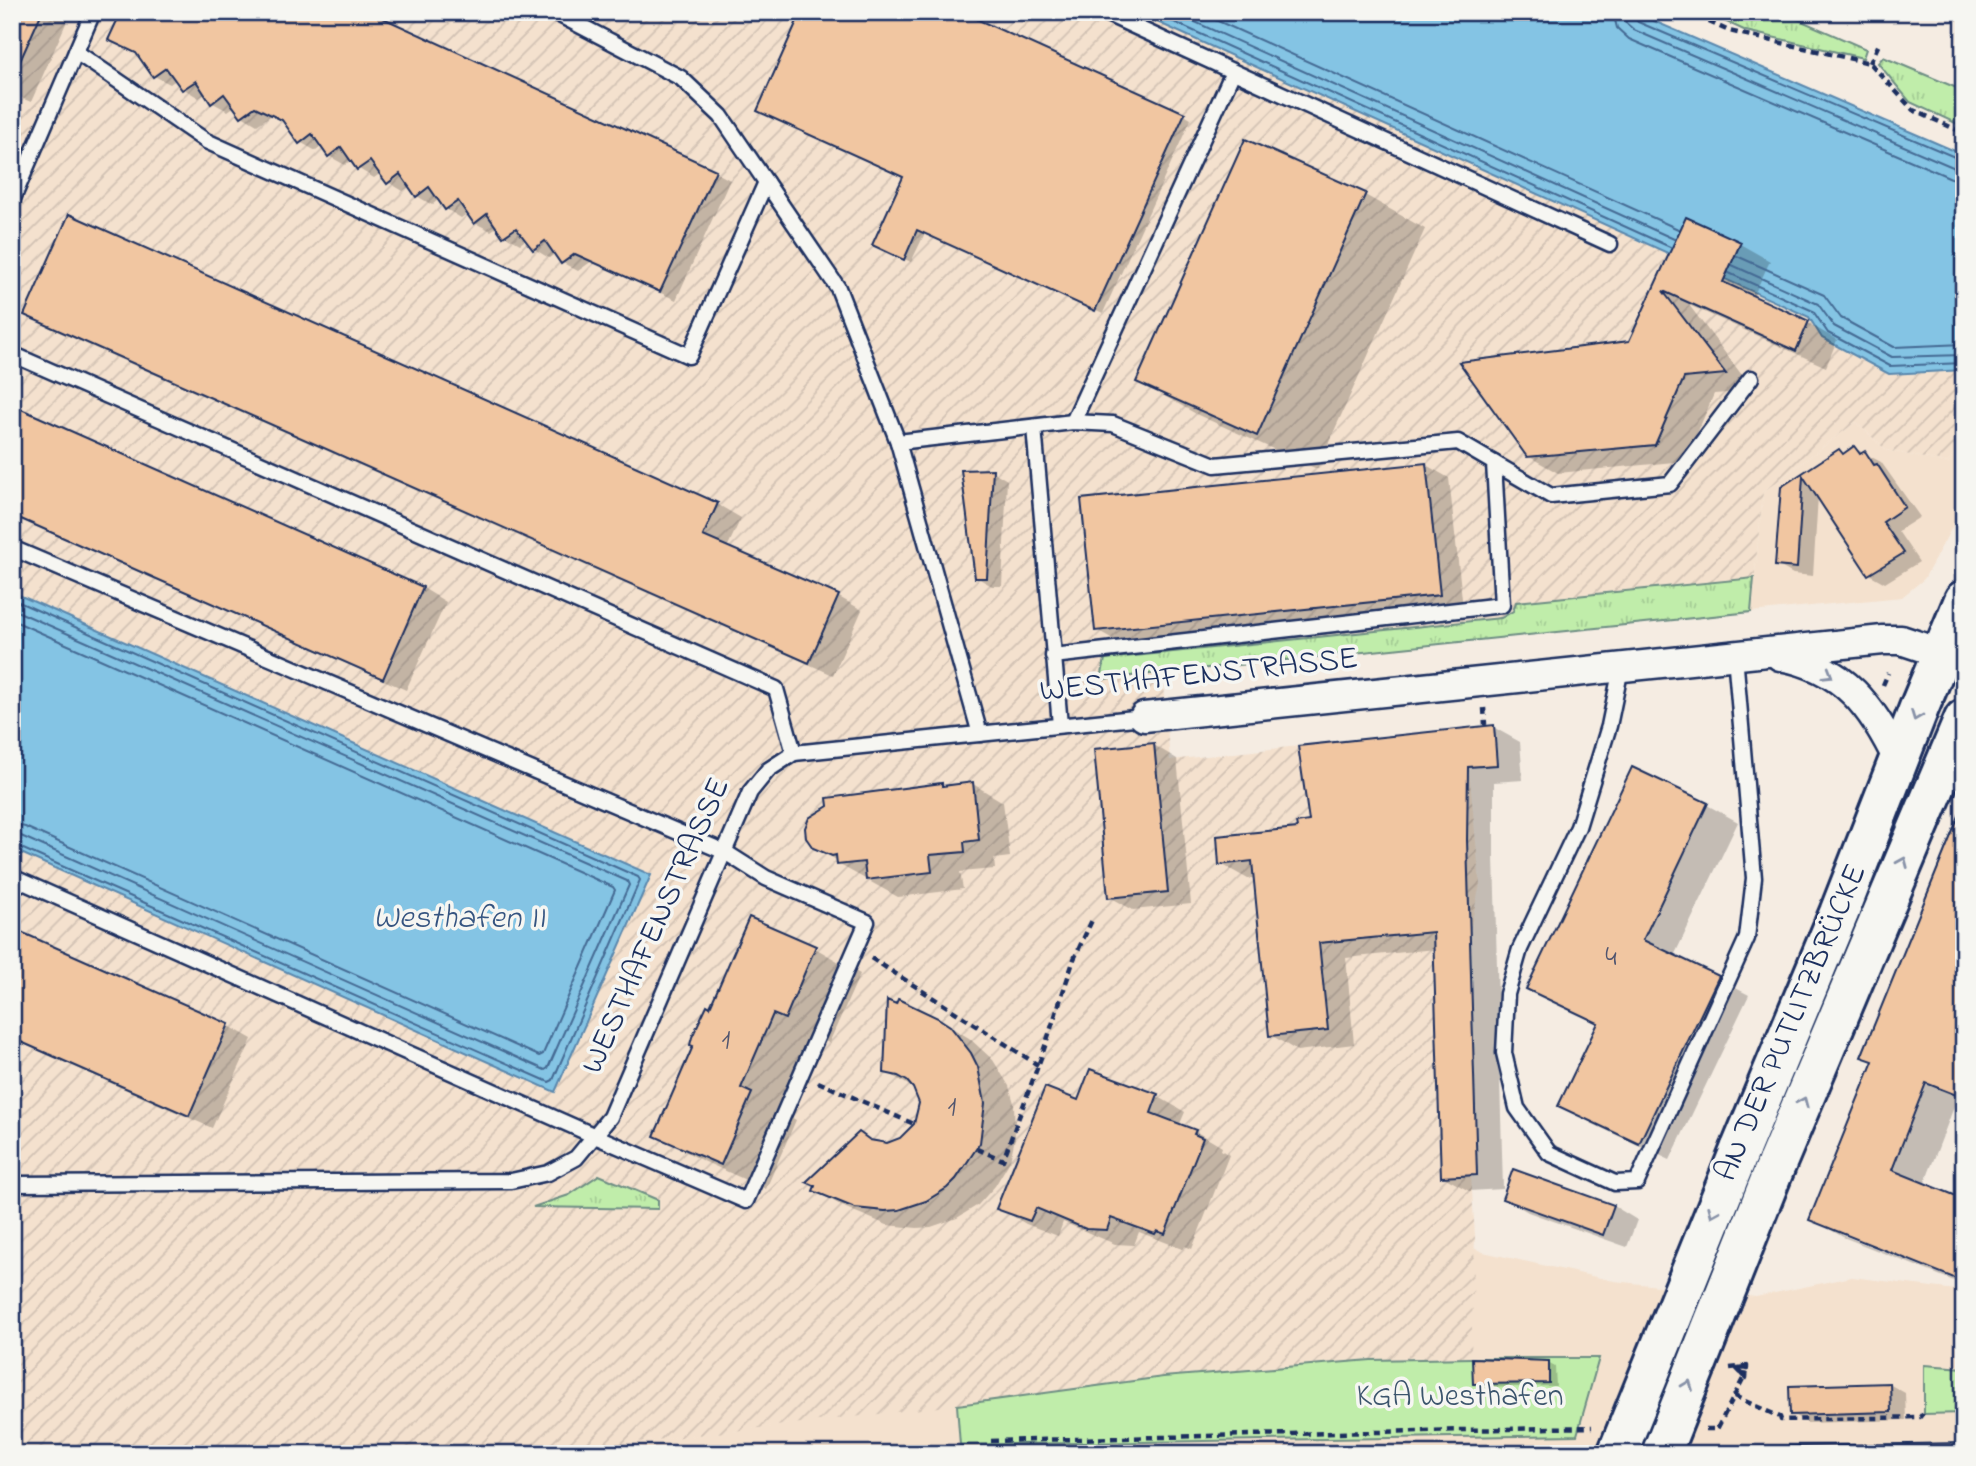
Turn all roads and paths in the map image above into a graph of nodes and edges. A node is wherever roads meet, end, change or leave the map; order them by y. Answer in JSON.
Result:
{"nodes":[{"id":1,"x":93,"y":12,"type":"edge"},
{"id":2,"x":554,"y":12,"type":"edge"},
{"id":3,"x":1103,"y":12,"type":"edge"},
{"id":4,"x":1687,"y":12,"type":"edge"},
{"id":5,"x":1879,"y":44,"type":"dead end"},
{"id":6,"x":76,"y":52,"type":"junction"},
{"id":7,"x":1870,"y":63,"type":"junction"},
{"id":8,"x":1233,"y":72,"type":"junction"},
{"id":9,"x":1964,"y":133,"type":"edge"},
{"id":10,"x":18,"y":175,"type":"edge"},
{"id":11,"x":766,"y":182,"type":"junction"},
{"id":12,"x":12,"y":201,"type":"edge"},
{"id":13,"x":1610,"y":244,"type":"dead end"},
{"id":14,"x":12,"y":354,"type":"edge"},
{"id":15,"x":1751,"y":378,"type":"dead end"},
{"id":16,"x":1073,"y":422,"type":"junction"},
{"id":17,"x":1034,"y":427,"type":"junction"},
{"id":18,"x":898,"y":442,"type":"junction"},
{"id":19,"x":1494,"y":463,"type":"junction"},
{"id":20,"x":12,"y":548,"type":"edge"},
{"id":21,"x":1964,"y":600,"type":"edge"},
{"id":22,"x":1764,"y":654,"type":"junction"},
{"id":23,"x":1053,"y":656,"type":"junction"},
{"id":24,"x":1735,"y":656,"type":"junction"},
{"id":25,"x":1953,"y":657,"type":"edge"},
{"id":26,"x":1620,"y":668,"type":"junction"},
{"id":27,"x":1143,"y":717,"type":"joint"},
{"id":28,"x":1964,"y":719,"type":"edge"},
{"id":29,"x":1060,"y":725,"type":"junction"},
{"id":30,"x":980,"y":734,"type":"junction"},
{"id":31,"x":794,"y":753,"type":"junction"},
{"id":32,"x":1899,"y":762,"type":"junction"},
{"id":33,"x":725,"y":852,"type":"junction"},
{"id":34,"x":12,"y":877,"type":"edge"},
{"id":35,"x":1093,"y":918,"type":"dead end"},
{"id":36,"x":856,"y":948,"type":"junction"},
{"id":37,"x":1038,"y":1065,"type":"junction"},
{"id":38,"x":801,"y":1074,"type":"junction"},
{"id":39,"x":914,"y":1124,"type":"dead end"},
{"id":40,"x":595,"y":1136,"type":"junction"},
{"id":41,"x":977,"y":1149,"type":"dead end"},
{"id":42,"x":12,"y":1184,"type":"edge"},
{"id":43,"x":1729,"y":1368,"type":"dead end"},
{"id":44,"x":1745,"y":1376,"type":"dead end"},
{"id":45,"x":1734,"y":1396,"type":"dead end"},
{"id":46,"x":1923,"y":1413,"type":"dead end"},
{"id":47,"x":1584,"y":1427,"type":"dead end"},
{"id":48,"x":991,"y":1441,"type":"dead end"},
{"id":49,"x":1619,"y":1450,"type":"edge"},
{"id":50,"x":1662,"y":1451,"type":"edge"}],
"edges":[{"from":1,"to":6,"type":"lane"},
{"from":2,"to":11,"type":"lane"},
{"from":3,"to":8,"type":"lane"},
{"from":4,"to":7,"type":"path"},
{"from":5,"to":7,"type":"path"},
{"from":6,"to":10,"type":"lane"},
{"from":6,"to":11,"type":"lane"},
{"from":7,"to":9,"type":"path"},
{"from":8,"to":13,"type":"lane"},
{"from":8,"to":16,"type":"lane"},
{"from":10,"to":12,"type":"lane"},
{"from":11,"to":18,"type":"lane"},
{"from":14,"to":31,"type":"lane"},
{"from":15,"to":19,"type":"lane"},
{"from":16,"to":17,"type":"lane"},
{"from":16,"to":19,"type":"lane"},
{"from":17,"to":18,"type":"lane"},
{"from":17,"to":23,"type":"lane"},
{"from":18,"to":30,"type":"lane"},
{"from":19,"to":23,"type":"lane"},
{"from":20,"to":33,"type":"lane"},
{"from":21,"to":25,"type":"main road","name":"AN DER PUTLITZBRÜCKE"},
{"from":22,"to":24,"type":"street","name":"WESTHAFENSTRASSE"},
{"from":22,"to":25,"type":"street","name":"WESTHAFENSTRASSE"},
{"from":22,"to":32,"type":"street","name":"WESTHAFENSTRASSE","one_way":true},
{"from":23,"to":29,"type":"lane"},
{"from":24,"to":26,"type":"street","name":"WESTHAFENSTRASSE"},
{"from":24,"to":26,"type":"lane"},
{"from":25,"to":32,"type":"main road","name":"AN DER PUTLITZBRÜCKE","one_way":true},
{"from":26,"to":27,"type":"street","name":"WESTHAFENSTRASSE"},
{"from":27,"to":29,"type":"lane","name":"WESTHAFENSTRASSE"},
{"from":50,"to":28,"type":"main road","name":"AN DER PUTLITZBRÜCKE","one_way":true,"bridge":true},
{"from":29,"to":30,"type":"lane","name":"WESTHAFENSTRASSE"},
{"from":30,"to":31,"type":"lane","name":"WESTHAFENSTRASSE"},
{"from":31,"to":33,"type":"lane","name":"WESTHAFENSTRASSE"},
{"from":32,"to":49,"type":"main road","name":"AN DER PUTLITZBRÜCKE","one_way":true,"bridge":true},
{"from":33,"to":36,"type":"lane"},
{"from":33,"to":40,"type":"lane","name":"WESTHAFENSTRASSE"},
{"from":34,"to":40,"type":"lane"},
{"from":35,"to":37,"type":"path"},
{"from":36,"to":37,"type":"path"},
{"from":36,"to":38,"type":"lane"},
{"from":37,"to":41,"type":"path"},
{"from":38,"to":39,"type":"path"},
{"from":38,"to":40,"type":"lane"},
{"from":40,"to":42,"type":"lane","name":"WESTHAFENSTRASSE"},
{"from":43,"to":44,"type":"path"},
{"from":45,"to":46,"type":"path"},
{"from":47,"to":48,"type":"path"}]}
